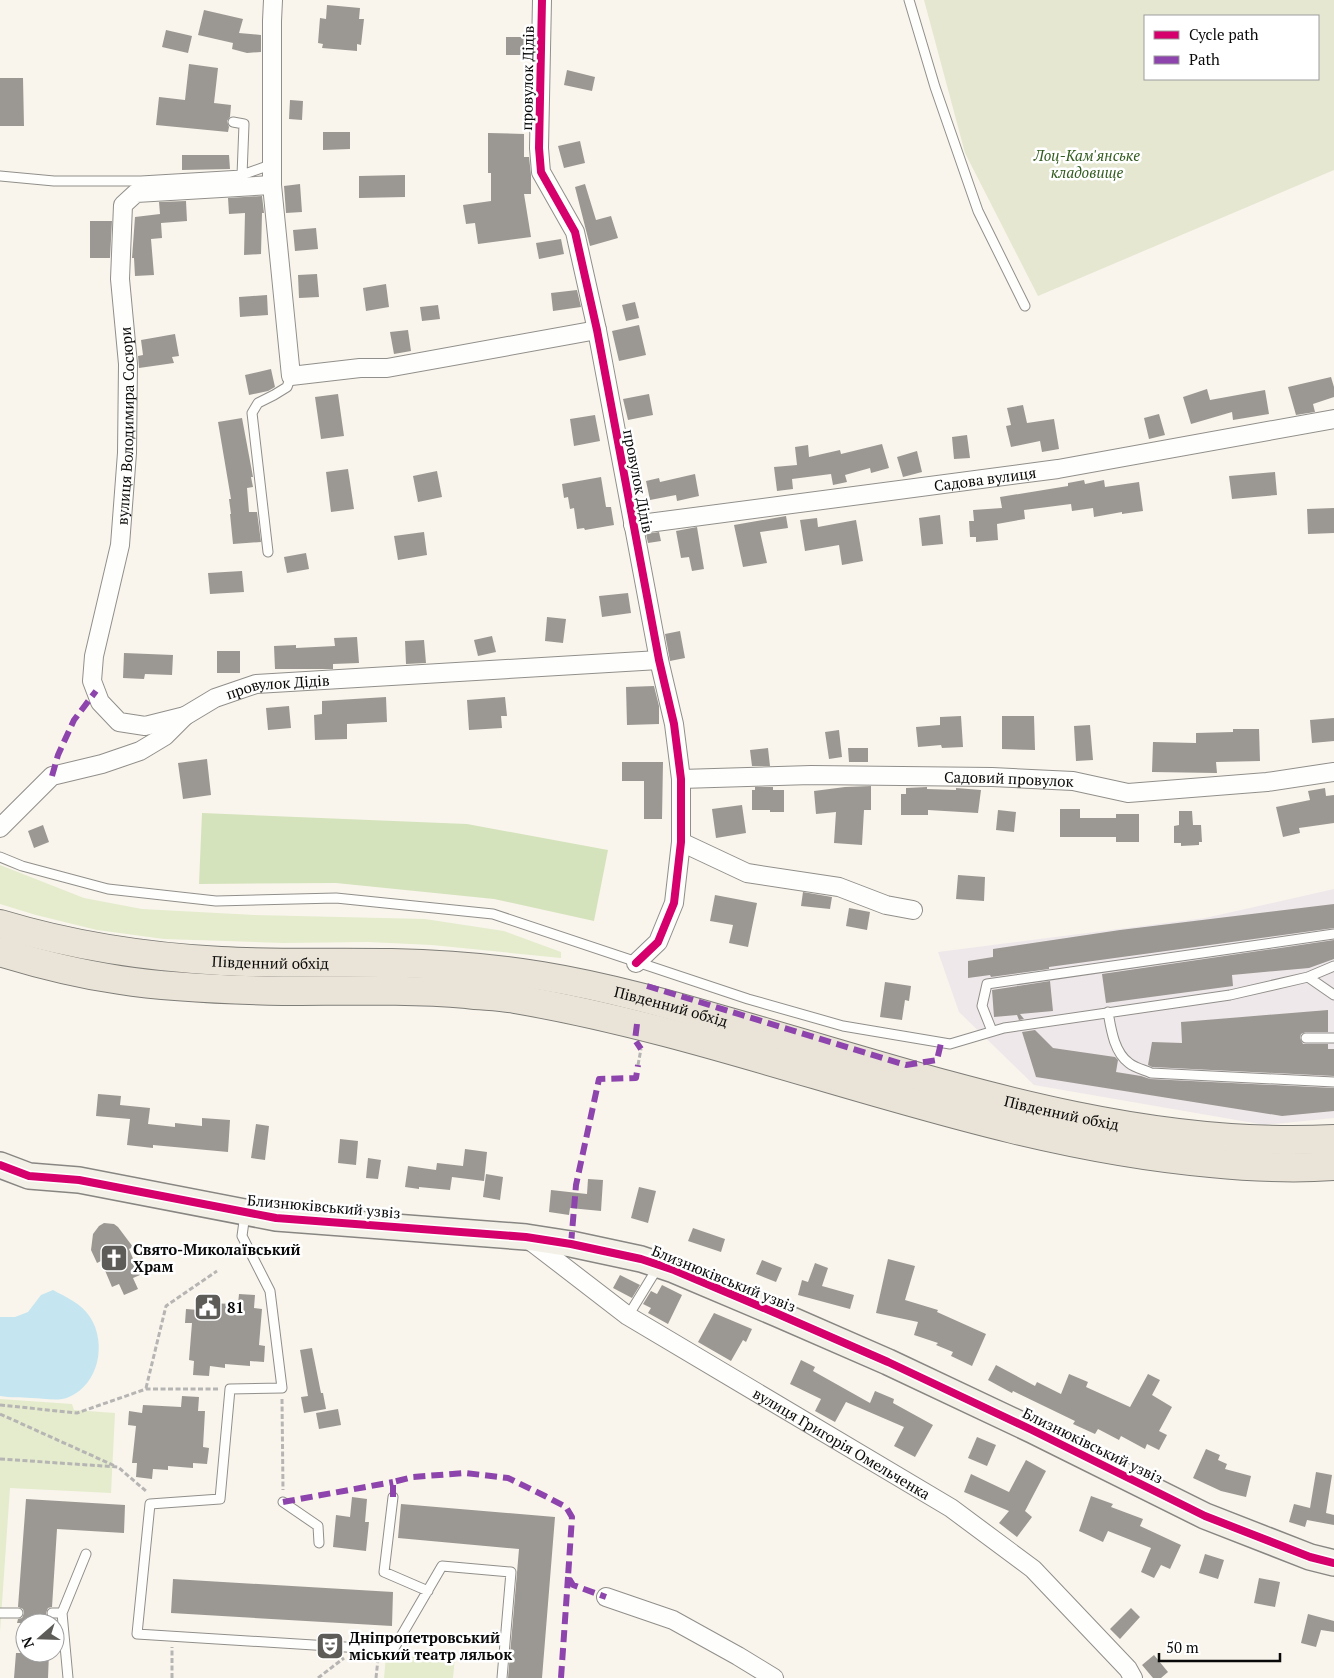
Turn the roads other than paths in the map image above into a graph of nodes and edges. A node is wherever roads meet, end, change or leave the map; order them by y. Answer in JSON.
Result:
{"nodes":[{"id":1,"x":273,"y":0,"type":"edge"},
{"id":2,"x":542,"y":0,"type":"edge"},
{"id":3,"x":909,"y":0,"type":"edge"},
{"id":4,"x":233,"y":122,"type":"dead end"},
{"id":5,"x":273,"y":164,"type":"junction"},
{"id":6,"x":242,"y":175,"type":"junction"},
{"id":7,"x":0,"y":176,"type":"edge"},
{"id":8,"x":272,"y":185,"type":"junction"},
{"id":9,"x":1025,"y":306,"type":"dead end"},
{"id":10,"x":597,"y":330,"type":"junction"},
{"id":11,"x":291,"y":376,"type":"junction"},
{"id":12,"x":1334,"y":419,"type":"edge"},
{"id":13,"x":633,"y":525,"type":"junction"},
{"id":14,"x":268,"y":552,"type":"dead end"},
{"id":15,"x":659,"y":660,"type":"junction"},
{"id":16,"x":185,"y":716,"type":"junction"},
{"id":17,"x":1334,"y":772,"type":"edge"},
{"id":18,"x":681,"y":779,"type":"junction"},
{"id":19,"x":0,"y":828,"type":"edge"},
{"id":20,"x":681,"y":842,"type":"junction"},
{"id":21,"x":0,"y":857,"type":"edge"},
{"id":22,"x":913,"y":910,"type":"dead end"},
{"id":23,"x":0,"y":924,"type":"edge"},
{"id":24,"x":1334,"y":934,"type":"edge"},
{"id":25,"x":0,"y":952,"type":"edge"},
{"id":26,"x":636,"y":963,"type":"junction"},
{"id":27,"x":1334,"y":966,"type":"edge"},
{"id":28,"x":1308,"y":977,"type":"junction"},
{"id":29,"x":1334,"y":995,"type":"edge"},
{"id":30,"x":1108,"y":1012,"type":"junction"},
{"id":31,"x":992,"y":1031,"type":"junction"},
{"id":32,"x":1306,"y":1038,"type":"dead end"},
{"id":33,"x":1334,"y":1038,"type":"edge"},
{"id":34,"x":1334,"y":1082,"type":"edge"},
{"id":35,"x":1334,"y":1140,"type":"edge"},
{"id":36,"x":0,"y":1165,"type":"edge"},
{"id":37,"x":1334,"y":1166,"type":"edge"},
{"id":38,"x":245,"y":1213,"type":"junction"},
{"id":39,"x":526,"y":1237,"type":"junction"},
{"id":40,"x":659,"y":1265,"type":"junction"},
{"id":41,"x":628,"y":1316,"type":"junction"},
{"id":42,"x":393,"y":1497,"type":"dead end"},
{"id":43,"x":283,"y":1502,"type":"road end"},
{"id":44,"x":319,"y":1543,"type":"dead end"},
{"id":45,"x":86,"y":1554,"type":"dead end"},
{"id":46,"x":1334,"y":1563,"type":"edge"},
{"id":47,"x":428,"y":1590,"type":"junction"},
{"id":48,"x":606,"y":1597,"type":"dead end"},
{"id":49,"x":18,"y":1612,"type":"dead end"},
{"id":50,"x":0,"y":1613,"type":"edge"},
{"id":51,"x":62,"y":1613,"type":"edge"},
{"id":52,"x":65,"y":1646,"type":"edge"},
{"id":53,"x":68,"y":1678,"type":"edge"},
{"id":54,"x":502,"y":1678,"type":"edge"},
{"id":55,"x":774,"y":1678,"type":"edge"},
{"id":56,"x":1133,"y":1678,"type":"edge"}],
"edges":[{"from":1,"to":5,"type":"street"},
{"from":2,"to":10,"type":"street","name":"провулок Дідів"},
{"from":3,"to":9,"type":"lane"},
{"from":4,"to":6,"type":"lane"},
{"from":5,"to":6,"type":"lane"},
{"from":5,"to":8,"type":"street"},
{"from":6,"to":7,"type":"lane"},
{"from":8,"to":11,"type":"street"},
{"from":8,"to":16,"type":"street","name":"вулиця Володимира Сосюри"},
{"from":10,"to":11,"type":"street"},
{"from":10,"to":13,"type":"street","name":"провулок Дідів"},
{"from":11,"to":14,"type":"lane"},
{"from":12,"to":13,"type":"street","name":"Садова вулиця"},
{"from":13,"to":15,"type":"street","name":"провулок Дідів"},
{"from":15,"to":16,"type":"street","name":"провулок Дідів"},
{"from":15,"to":18,"type":"street","name":"провулок Дідів"},
{"from":16,"to":19,"type":"street","name":"провулок Дідів"},
{"from":17,"to":18,"type":"street","name":"Садовий провулок"},
{"from":18,"to":20,"type":"street","name":"провулок Дідів"},
{"from":20,"to":22,"type":"street"},
{"from":20,"to":26,"type":"street","name":"провулок Дідів"},
{"from":21,"to":26,"type":"lane"},
{"from":23,"to":35,"type":"main road","name":"Південний обхід"},
{"from":24,"to":31,"type":"lane"},
{"from":25,"to":37,"type":"main road","name":"Південний обхід"},
{"from":26,"to":31,"type":"lane"},
{"from":27,"to":28,"type":"lane"},
{"from":28,"to":29,"type":"lane"},
{"from":28,"to":30,"type":"lane"},
{"from":30,"to":31,"type":"lane"},
{"from":30,"to":34,"type":"lane"},
{"from":32,"to":33,"type":"lane"},
{"from":36,"to":38,"type":"street","name":"Близнюківський узвіз"},
{"from":38,"to":39,"type":"street","name":"Близнюківський узвіз"},
{"from":38,"to":47,"type":"lane"},
{"from":39,"to":40,"type":"street","name":"Близнюківський узвіз"},
{"from":39,"to":41,"type":"street","name":"вулиця Григорія Омельченка"},
{"from":40,"to":41,"type":"lane"},
{"from":40,"to":46,"type":"street","name":"Близнюківський узвіз"},
{"from":41,"to":56,"type":"street","name":"вулиця Григорія Омельченка"},
{"from":42,"to":47,"type":"lane"},
{"from":43,"to":44,"type":"lane"},
{"from":45,"to":51,"type":"lane"},
{"from":47,"to":54,"type":"lane"},
{"from":48,"to":55,"type":"street"},
{"from":49,"to":50,"type":"lane"},
{"from":52,"to":53,"type":"lane"}]}
